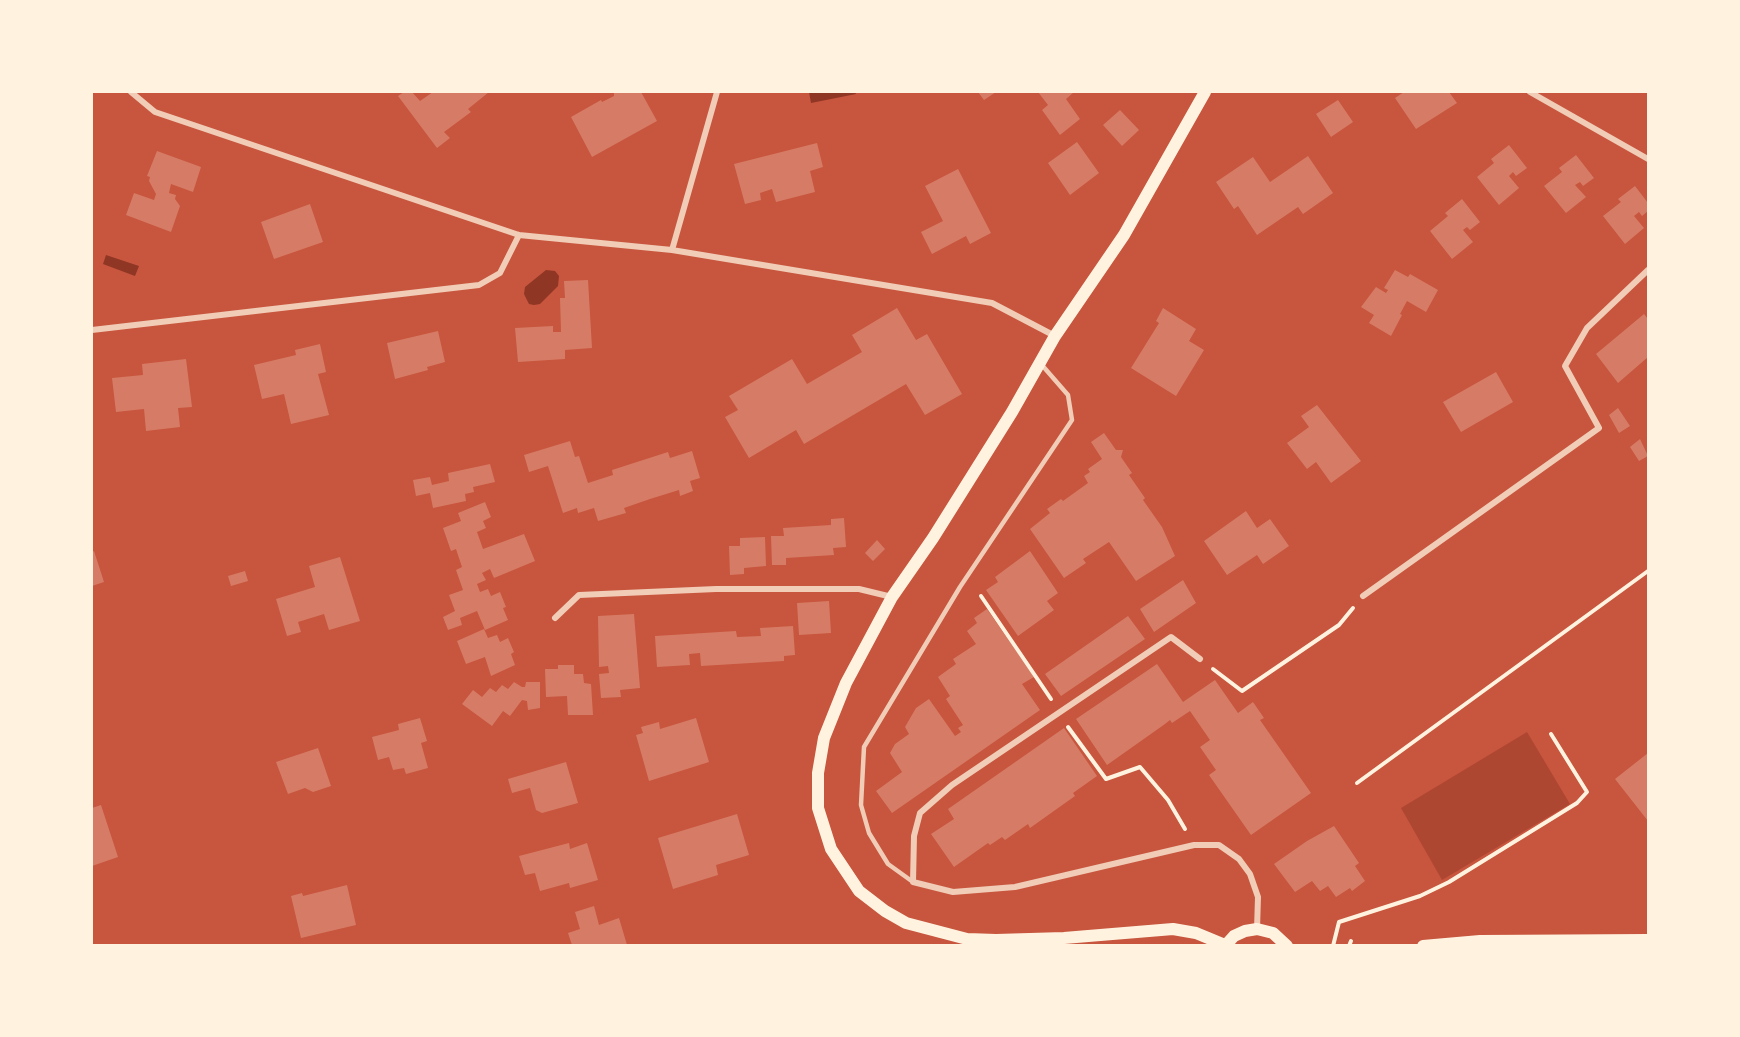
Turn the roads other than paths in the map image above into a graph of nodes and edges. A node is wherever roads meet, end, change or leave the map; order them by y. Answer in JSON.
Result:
{"nodes":[{"id":1,"x":131,"y":92,"type":"edge"},
{"id":2,"x":717,"y":92,"type":"edge"},
{"id":3,"x":1205,"y":92,"type":"edge"},
{"id":4,"x":1530,"y":92,"type":"edge"},
{"id":5,"x":1648,"y":159,"type":"edge"},
{"id":6,"x":519,"y":235,"type":"junction"},
{"id":7,"x":672,"y":250,"type":"junction"},
{"id":8,"x":1648,"y":270,"type":"edge"},
{"id":9,"x":92,"y":330,"type":"edge"},
{"id":10,"x":1055,"y":336,"type":"junction"},
{"id":11,"x":1040,"y":363,"type":"junction"},
{"id":12,"x":1363,"y":596,"type":"dead end"},
{"id":13,"x":892,"y":597,"type":"junction"},
{"id":14,"x":555,"y":618,"type":"dead end"},
{"id":15,"x":1200,"y":659,"type":"road end"},
{"id":16,"x":914,"y":882,"type":"junction"},
{"id":17,"x":1257,"y":929,"type":"junction"},
{"id":18,"x":1648,"y":940,"type":"edge"},
{"id":19,"x":1225,"y":945,"type":"edge"},
{"id":20,"x":1287,"y":945,"type":"edge"},
{"id":21,"x":1423,"y":945,"type":"edge"}],
"edges":[{"from":1,"to":6,"type":"street"},
{"from":2,"to":7,"type":"street"},
{"from":3,"to":10,"type":"main road"},
{"from":4,"to":5,"type":"street"},
{"from":6,"to":7,"type":"street"},
{"from":6,"to":9,"type":"street"},
{"from":7,"to":10,"type":"street"},
{"from":8,"to":12,"type":"street"},
{"from":10,"to":11,"type":"main road"},
{"from":11,"to":13,"type":"main road"},
{"from":11,"to":16,"type":"lane"},
{"from":13,"to":14,"type":"street"},
{"from":13,"to":19,"type":"main road"},
{"from":15,"to":16,"type":"street"},
{"from":16,"to":17,"type":"street"},
{"from":17,"to":19,"type":"main road"},
{"from":17,"to":20,"type":"main road"},
{"from":18,"to":21,"type":"main road"}]}
